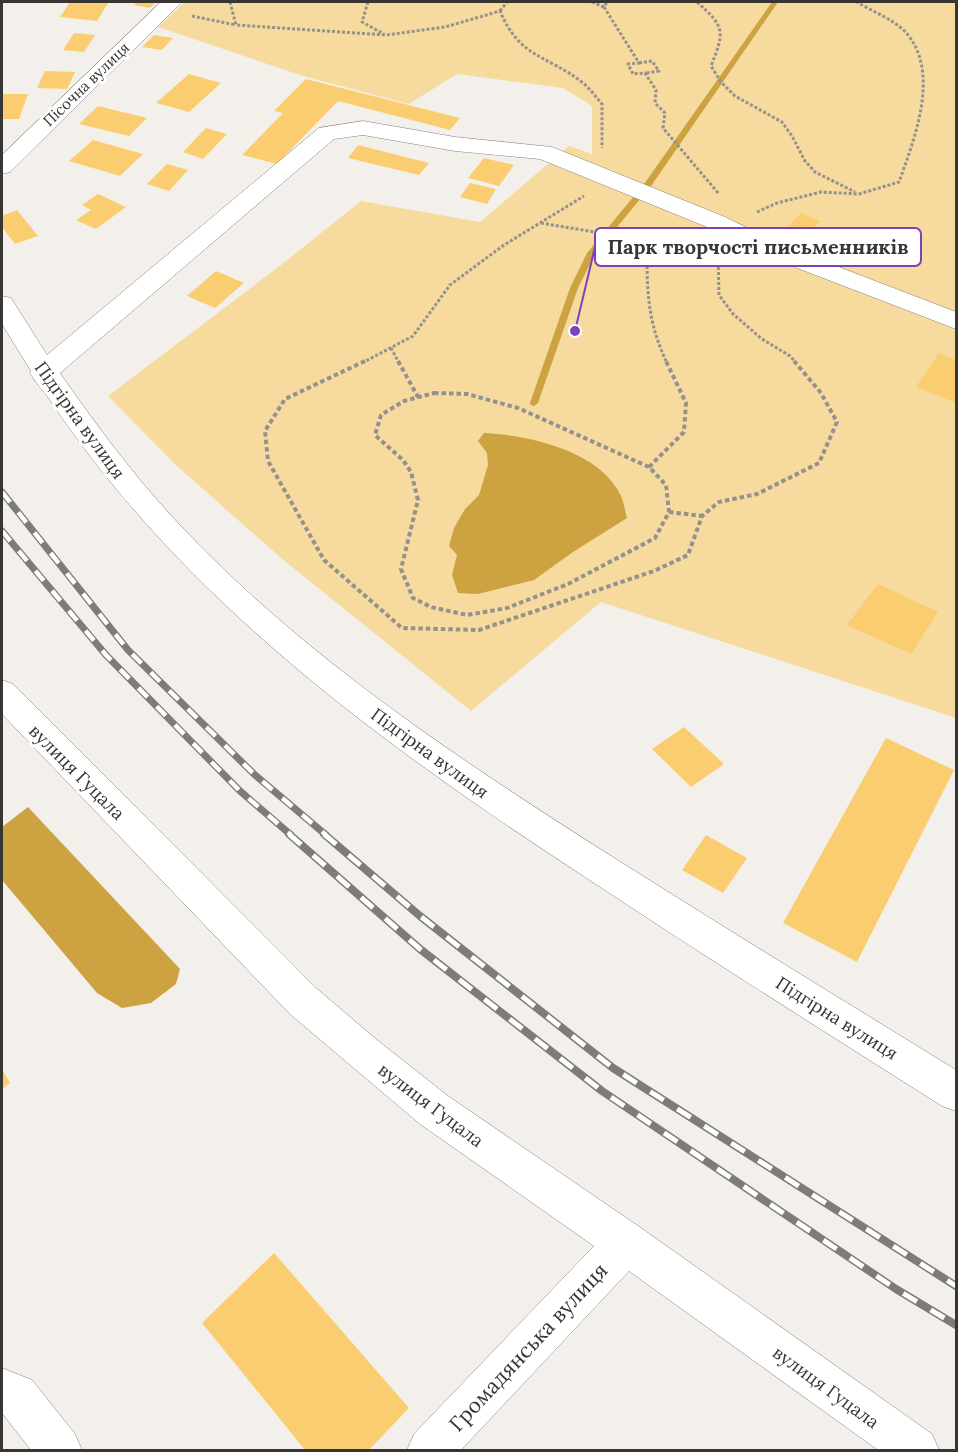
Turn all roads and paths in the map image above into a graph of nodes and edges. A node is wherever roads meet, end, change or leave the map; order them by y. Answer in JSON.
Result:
{"nodes":[{"id":1,"x":230,"y":2,"type":"edge"},
{"id":2,"x":368,"y":2,"type":"edge"},
{"id":3,"x":507,"y":2,"type":"edge"},
{"id":4,"x":592,"y":2,"type":"edge"},
{"id":5,"x":607,"y":2,"type":"edge"},
{"id":6,"x":697,"y":2,"type":"edge"},
{"id":7,"x":857,"y":2,"type":"edge"},
{"id":8,"x":168,"y":6,"type":"edge"},
{"id":9,"x":604,"y":6,"type":"junction"},
{"id":10,"x":500,"y":11,"type":"junction"},
{"id":11,"x":236,"y":25,"type":"junction"},
{"id":12,"x":386,"y":35,"type":"junction"},
{"id":13,"x":639,"y":63,"type":"junction"},
{"id":14,"x":645,"y":73,"type":"junction"},
{"id":15,"x":682,"y":149,"type":"dead end"},
{"id":16,"x":2,"y":167,"type":"edge"},
{"id":17,"x":602,"y":175,"type":"junction"},
{"id":18,"x":859,"y":194,"type":"junction"},
{"id":19,"x":541,"y":222,"type":"junction"},
{"id":20,"x":729,"y":229,"type":"junction"},
{"id":21,"x":636,"y":238,"type":"junction"},
{"id":22,"x":647,"y":256,"type":"junction"},
{"id":23,"x":2,"y":304,"type":"edge"},
{"id":24,"x":957,"y":321,"type":"edge"},
{"id":25,"x":391,"y":348,"type":"junction"},
{"id":26,"x":44,"y":373,"type":"junction"},
{"id":27,"x":418,"y":397,"type":"junction"},
{"id":28,"x":649,"y":467,"type":"junction"},
{"id":29,"x":669,"y":512,"type":"junction"},
{"id":30,"x":702,"y":516,"type":"junction"},
{"id":31,"x":2,"y":693,"type":"edge"},
{"id":32,"x":957,"y":1092,"type":"edge"},
{"id":33,"x":626,"y":1243,"type":"junction"},
{"id":34,"x":2,"y":1390,"type":"edge"},
{"id":35,"x":59,"y":1450,"type":"edge"},
{"id":36,"x":430,"y":1450,"type":"edge"},
{"id":37,"x":916,"y":1450,"type":"edge"}],
"edges":[{"from":1,"to":11,"type":"path"},
{"from":2,"to":12,"type":"path"},
{"from":3,"to":10,"type":"path"},
{"from":4,"to":9,"type":"path"},
{"from":5,"to":9,"type":"path"},
{"from":6,"to":18,"type":"path"},
{"from":7,"to":18,"type":"path"},
{"from":8,"to":11,"type":"path"},
{"from":8,"to":16,"type":"street","name":"Пісочна вулиця"},
{"from":9,"to":13,"type":"path"},
{"from":10,"to":12,"type":"path"},
{"from":10,"to":17,"type":"path"},
{"from":11,"to":12,"type":"path"},
{"from":13,"to":14,"type":"path"},
{"from":13,"to":14,"type":"path"},
{"from":14,"to":15,"type":"path"},
{"from":17,"to":19,"type":"path"},
{"from":17,"to":20,"type":"street"},
{"from":17,"to":26,"type":"street"},
{"from":18,"to":20,"type":"path"},
{"from":19,"to":21,"type":"path"},
{"from":19,"to":25,"type":"path"},
{"from":20,"to":24,"type":"street"},
{"from":20,"to":30,"type":"path"},
{"from":21,"to":22,"type":"path"},
{"from":21,"to":22,"type":"path"},
{"from":22,"to":28,"type":"path"},
{"from":23,"to":26,"type":"street","name":"Підгірна вулиця"},
{"from":25,"to":27,"type":"path"},
{"from":25,"to":30,"type":"path"},
{"from":26,"to":32,"type":"street","name":"Підгірна вулиця"},
{"from":27,"to":28,"type":"path"},
{"from":27,"to":29,"type":"path"},
{"from":28,"to":29,"type":"path"},
{"from":29,"to":30,"type":"path"},
{"from":31,"to":33,"type":"street","name":"вулиця Гуцала"},
{"from":33,"to":36,"type":"street","name":"Громадянська вулиця"},
{"from":33,"to":37,"type":"street","name":"вулиця Гуцала"},
{"from":34,"to":35,"type":"street"}]}
